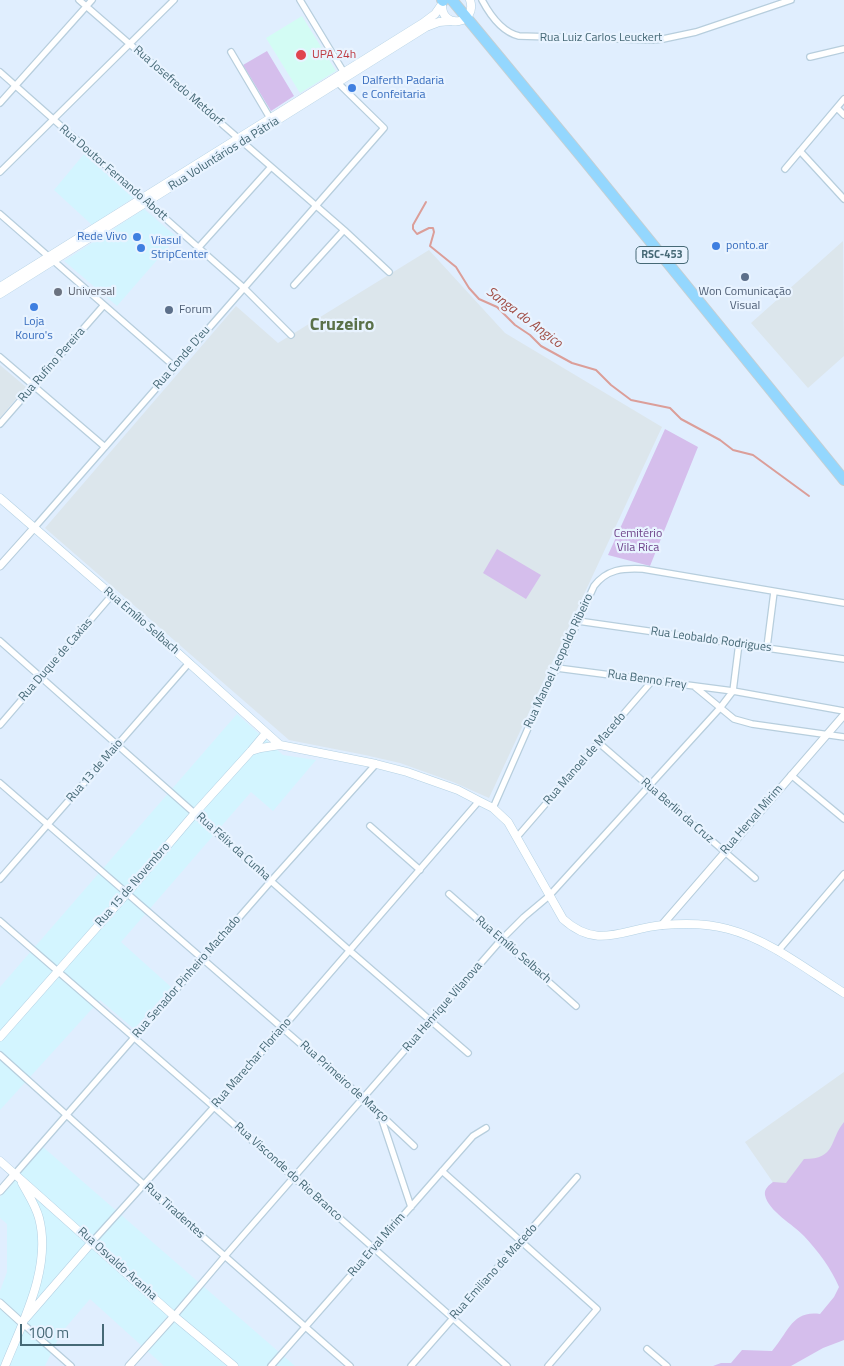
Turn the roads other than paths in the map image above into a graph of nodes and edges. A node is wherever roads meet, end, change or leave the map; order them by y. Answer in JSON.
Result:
{"nodes":[{"id":1,"x":79,"y":0,"type":"edge"},
{"id":2,"x":92,"y":0,"type":"edge"},
{"id":3,"x":174,"y":0,"type":"edge"},
{"id":4,"x":300,"y":0,"type":"edge"},
{"id":5,"x":482,"y":0,"type":"edge"},
{"id":6,"x":791,"y":0,"type":"edge"},
{"id":7,"x":444,"y":1,"type":"edge"},
{"id":8,"x":86,"y":7,"type":"junction"},
{"id":9,"x":466,"y":11,"type":"edge"},
{"id":10,"x":477,"y":32,"type":"junction"},
{"id":11,"x":130,"y":44,"type":"junction"},
{"id":12,"x":844,"y":49,"type":"edge"},
{"id":13,"x":231,"y":52,"type":"dead end"},
{"id":14,"x":810,"y":57,"type":"dead end"},
{"id":15,"x":0,"y":72,"type":"edge"},
{"id":16,"x":345,"y":75,"type":"junction"},
{"id":17,"x":334,"y":81,"type":"junction"},
{"id":18,"x":15,"y":86,"type":"junction"},
{"id":19,"x":844,"y":99,"type":"edge"},
{"id":20,"x":0,"y":103,"type":"edge"},
{"id":21,"x":837,"y":108,"type":"junction"},
{"id":22,"x":289,"y":110,"type":"junction"},
{"id":23,"x":844,"y":116,"type":"edge"},
{"id":24,"x":270,"y":118,"type":"junction"},
{"id":25,"x":52,"y":120,"type":"junction"},
{"id":26,"x":240,"y":140,"type":"junction"},
{"id":27,"x":800,"y":151,"type":"junction"},
{"id":28,"x":271,"y":167,"type":"junction"},
{"id":29,"x":785,"y":169,"type":"dead end"},
{"id":30,"x":0,"y":172,"type":"edge"},
{"id":31,"x":844,"y":199,"type":"edge"},
{"id":32,"x":144,"y":200,"type":"junction"},
{"id":33,"x":315,"y":206,"type":"junction"},
{"id":34,"x":0,"y":214,"type":"edge"},
{"id":35,"x":344,"y":230,"type":"junction"},
{"id":36,"x":199,"y":248,"type":"junction"},
{"id":37,"x":51,"y":259,"type":"junction"},
{"id":38,"x":389,"y":272,"type":"dead end"},
{"id":39,"x":9,"y":285,"type":"junction"},
{"id":40,"x":294,"y":285,"type":"dead end"},
{"id":41,"x":0,"y":287,"type":"edge"},
{"id":42,"x":244,"y":288,"type":"junction"},
{"id":43,"x":0,"y":294,"type":"edge"},
{"id":44,"x":104,"y":305,"type":"junction"},
{"id":45,"x":291,"y":335,"type":"dead end"},
{"id":46,"x":0,"y":357,"type":"edge"},
{"id":47,"x":175,"y":366,"type":"junction"},
{"id":48,"x":33,"y":386,"type":"junction"},
{"id":49,"x":0,"y":424,"type":"edge"},
{"id":50,"x":105,"y":447,"type":"junction"},
{"id":51,"x":844,"y":480,"type":"edge"},
{"id":52,"x":0,"y":498,"type":"edge"},
{"id":53,"x":34,"y":528,"type":"junction"},
{"id":54,"x":0,"y":566,"type":"edge"},
{"id":55,"x":774,"y":592,"type":"junction"},
{"id":56,"x":112,"y":595,"type":"junction"},
{"id":57,"x":844,"y":603,"type":"edge"},
{"id":58,"x":578,"y":622,"type":"junction"},
{"id":59,"x":0,"y":640,"type":"edge"},
{"id":60,"x":739,"y":643,"type":"junction"},
{"id":61,"x":767,"y":647,"type":"junction"},
{"id":62,"x":844,"y":659,"type":"edge"},
{"id":63,"x":189,"y":663,"type":"junction"},
{"id":64,"x":557,"y":668,"type":"junction"},
{"id":65,"x":42,"y":677,"type":"junction"},
{"id":66,"x":652,"y":681,"type":"junction"},
{"id":67,"x":695,"y":687,"type":"junction"},
{"id":68,"x":733,"y":691,"type":"junction"},
{"id":69,"x":720,"y":708,"type":"junction"},
{"id":70,"x":844,"y":711,"type":"edge"},
{"id":71,"x":844,"y":715,"type":"edge"},
{"id":72,"x":0,"y":725,"type":"edge"},
{"id":73,"x":266,"y":733,"type":"junction"},
{"id":74,"x":828,"y":734,"type":"junction"},
{"id":75,"x":844,"y":737,"type":"edge"},
{"id":76,"x":599,"y":743,"type":"junction"},
{"id":77,"x":118,"y":745,"type":"junction"},
{"id":78,"x":280,"y":745,"type":"junction"},
{"id":79,"x":251,"y":752,"type":"junction"},
{"id":80,"x":376,"y":764,"type":"junction"},
{"id":81,"x":791,"y":776,"type":"junction"},
{"id":82,"x":0,"y":783,"type":"edge"},
{"id":83,"x":650,"y":787,"type":"junction"},
{"id":84,"x":479,"y":801,"type":"junction"},
{"id":85,"x":493,"y":808,"type":"junction"},
{"id":86,"x":195,"y":813,"type":"junction"},
{"id":87,"x":844,"y":819,"type":"edge"},
{"id":88,"x":48,"y":824,"type":"junction"},
{"id":89,"x":370,"y":826,"type":"dead end"},
{"id":90,"x":517,"y":837,"type":"junction"},
{"id":91,"x":724,"y":852,"type":"junction"},
{"id":92,"x":420,"y":870,"type":"junction"},
{"id":93,"x":844,"y":874,"type":"edge"},
{"id":94,"x":756,"y":878,"type":"dead end"},
{"id":95,"x":0,"y":879,"type":"edge"},
{"id":96,"x":271,"y":881,"type":"junction"},
{"id":97,"x":127,"y":894,"type":"junction"},
{"id":98,"x":449,"y":894,"type":"dead end"},
{"id":99,"x":549,"y":896,"type":"junction"},
{"id":100,"x":0,"y":921,"type":"edge"},
{"id":101,"x":662,"y":925,"type":"junction"},
{"id":102,"x":501,"y":940,"type":"junction"},
{"id":103,"x":350,"y":951,"type":"junction"},
{"id":104,"x":778,"y":951,"type":"junction"},
{"id":105,"x":203,"y":959,"type":"junction"},
{"id":106,"x":57,"y":972,"type":"junction"},
{"id":107,"x":844,"y":992,"type":"edge"},
{"id":108,"x":576,"y":1006,"type":"dead end"},
{"id":109,"x":430,"y":1022,"type":"junction"},
{"id":110,"x":283,"y":1028,"type":"junction"},
{"id":111,"x":0,"y":1037,"type":"edge"},
{"id":112,"x":134,"y":1038,"type":"junction"},
{"id":113,"x":468,"y":1053,"type":"dead end"},
{"id":114,"x":0,"y":1055,"type":"edge"},
{"id":115,"x":364,"y":1099,"type":"junction"},
{"id":116,"x":214,"y":1107,"type":"junction"},
{"id":117,"x":381,"y":1114,"type":"junction"},
{"id":118,"x":66,"y":1115,"type":"junction"},
{"id":119,"x":486,"y":1128,"type":"dead end"},
{"id":120,"x":414,"y":1146,"type":"dead end"},
{"id":121,"x":0,"y":1161,"type":"edge"},
{"id":122,"x":442,"y":1171,"type":"junction"},
{"id":123,"x":17,"y":1177,"type":"junction"},
{"id":124,"x":577,"y":1177,"type":"dead end"},
{"id":125,"x":294,"y":1178,"type":"junction"},
{"id":126,"x":144,"y":1184,"type":"junction"},
{"id":127,"x":0,"y":1191,"type":"edge"},
{"id":128,"x":42,"y":1198,"type":"junction"},
{"id":129,"x":34,"y":1206,"type":"junction"},
{"id":130,"x":411,"y":1207,"type":"junction"},
{"id":131,"x":92,"y":1242,"type":"junction"},
{"id":132,"x":521,"y":1242,"type":"junction"},
{"id":133,"x":374,"y":1249,"type":"junction"},
{"id":134,"x":225,"y":1256,"type":"junction"},
{"id":135,"x":0,"y":1303,"type":"edge"},
{"id":136,"x":174,"y":1316,"type":"junction"},
{"id":137,"x":453,"y":1318,"type":"junction"},
{"id":138,"x":22,"y":1323,"type":"junction"},
{"id":139,"x":304,"y":1327,"type":"junction"},
{"id":140,"x":647,"y":1349,"type":"dead end"},
{"id":141,"x":5,"y":1366,"type":"edge"},
{"id":142,"x":71,"y":1366,"type":"edge"},
{"id":143,"x":129,"y":1366,"type":"edge"},
{"id":144,"x":234,"y":1366,"type":"edge"},
{"id":145,"x":271,"y":1366,"type":"edge"},
{"id":146,"x":350,"y":1366,"type":"edge"},
{"id":147,"x":411,"y":1366,"type":"edge"},
{"id":148,"x":506,"y":1366,"type":"edge"},
{"id":149,"x":548,"y":1366,"type":"edge"},
{"id":150,"x":667,"y":1366,"type":"edge"}],
"edges":[{"from":1,"to":8,"type":"street","name":"Rua Josefredo Metdorf"},
{"from":2,"to":8,"type":"street"},
{"from":3,"to":11,"type":"street"},
{"from":4,"to":16,"type":"street"},
{"from":5,"to":6,"type":"street","name":"Rua Luiz Carlos Leuckert"},
{"from":7,"to":9,"type":"highway"},
{"from":7,"to":9,"type":"main road"},
{"from":7,"to":16,"type":"main road","name":"Rua Voluntários da Pátria"},
{"from":8,"to":11,"type":"street","name":"Rua Josefredo Metdorf"},
{"from":8,"to":18,"type":"street"},
{"from":9,"to":10,"type":"highway"},
{"from":9,"to":10,"type":"highway"},
{"from":9,"to":16,"type":"main road","name":"Rua Voluntários da Pátria"},
{"from":10,"to":51,"type":"highway","number":"RSC-453"},
{"from":11,"to":25,"type":"street"},
{"from":11,"to":26,"type":"street","name":"Rua Josefredo Metdorf"},
{"from":12,"to":14,"type":"street"},
{"from":13,"to":24,"type":"street"},
{"from":15,"to":18,"type":"street","name":"Rua Doutor Fernando Abott"},
{"from":16,"to":17,"type":"main road","name":"Rua Voluntários da Pátria"},
{"from":17,"to":22,"type":"main road","name":"Rua Voluntários da Pátria"},
{"from":17,"to":22,"type":"main road","name":"Rua Voluntários da Pátria"},
{"from":17,"to":33,"type":"street","name":"Rua Conde D'eu"},
{"from":18,"to":20,"type":"street"},
{"from":18,"to":25,"type":"street","name":"Rua Doutor Fernando Abott"},
{"from":19,"to":21,"type":"street"},
{"from":21,"to":23,"type":"street"},
{"from":21,"to":27,"type":"street"},
{"from":22,"to":24,"type":"main road","name":"Rua Voluntários da Pátria"},
{"from":22,"to":26,"type":"main road","name":"Rua Voluntários da Pátria"},
{"from":24,"to":26,"type":"main road","name":"Rua Voluntários da Pátria"},
{"from":25,"to":30,"type":"street"},
{"from":25,"to":32,"type":"street","name":"Rua Doutor Fernando Abott"},
{"from":26,"to":28,"type":"street","name":"Rua Josefredo Metdorf"},
{"from":26,"to":32,"type":"main road","name":"Rua Voluntários da Pátria"},
{"from":27,"to":29,"type":"street"},
{"from":27,"to":31,"type":"street"},
{"from":28,"to":33,"type":"street","name":"Rua Josefredo Metdorf"},
{"from":28,"to":36,"type":"street"},
{"from":32,"to":36,"type":"street","name":"Rua Doutor Fernando Abott"},
{"from":32,"to":37,"type":"main road","name":"Rua Voluntários da Pátria"},
{"from":33,"to":35,"type":"street","name":"Rua Josefredo Metdorf"},
{"from":33,"to":42,"type":"street","name":"Rua Conde D'eu"},
{"from":34,"to":37,"type":"street"},
{"from":35,"to":38,"type":"street","name":"Rua Josefredo Metdorf"},
{"from":35,"to":40,"type":"street"},
{"from":36,"to":42,"type":"street","name":"Rua Doutor Fernando Abott"},
{"from":37,"to":39,"type":"main road","name":"Rua Voluntários da Pátria"},
{"from":37,"to":44,"type":"street"},
{"from":39,"to":41,"type":"main road","name":"Rua Voluntários da Pátria"},
{"from":39,"to":43,"type":"main road","name":"Rua Voluntários da Pátria"},
{"from":42,"to":45,"type":"street","name":"Rua Doutor Fernando Abott"},
{"from":42,"to":47,"type":"street","name":"Rua Conde D'eu"},
{"from":44,"to":47,"type":"street"},
{"from":44,"to":48,"type":"street","name":"Rua Rufino Pereira"},
{"from":46,"to":48,"type":"street"},
{"from":47,"to":50,"type":"street","name":"Rua Conde D'eu"},
{"from":48,"to":49,"type":"street","name":"Rua Rufino Pereira"},
{"from":48,"to":50,"type":"street"},
{"from":50,"to":53,"type":"street","name":"Rua Conde D'eu"},
{"from":52,"to":53,"type":"main road","name":"Rua Emílio Selbach"},
{"from":53,"to":54,"type":"street","name":"Rua Conde D'eu"},
{"from":53,"to":56,"type":"main road","name":"Rua Emílio Selbach"},
{"from":55,"to":57,"type":"street","name":"Rua Manoel Leopoldo Ribeiro"},
{"from":55,"to":58,"type":"street","name":"Rua Manoel Leopoldo Ribeiro"},
{"from":55,"to":61,"type":"street"},
{"from":56,"to":63,"type":"main road","name":"Rua Emílio Selbach"},
{"from":56,"to":65,"type":"street","name":"Rua Duque de Caxias"},
{"from":58,"to":60,"type":"street","name":"Rua Leobaldo Rodrigues"},
{"from":58,"to":64,"type":"street","name":"Rua Manoel Leopoldo Ribeiro"},
{"from":59,"to":65,"type":"street","name":"Rua Félix da Cunha"},
{"from":60,"to":61,"type":"street","name":"Rua Leobaldo Rodrigues"},
{"from":60,"to":68,"type":"street"},
{"from":61,"to":62,"type":"street","name":"Rua Leobaldo Rodrigues"},
{"from":63,"to":73,"type":"main road","name":"Rua Emílio Selbach"},
{"from":63,"to":77,"type":"street","name":"Rua 13 de Maio"},
{"from":64,"to":66,"type":"street","name":"Rua Benno Frey"},
{"from":64,"to":85,"type":"street","name":"Rua Manoel Leopoldo Ribeiro"},
{"from":65,"to":72,"type":"street","name":"Rua Duque de Caxias"},
{"from":65,"to":77,"type":"street","name":"Rua Félix da Cunha"},
{"from":66,"to":67,"type":"street","name":"Rua Benno Frey"},
{"from":66,"to":76,"type":"street","name":"Rua Manoel de Macedo"},
{"from":67,"to":68,"type":"street"},
{"from":67,"to":69,"type":"street","name":"Rua Benno Frey"},
{"from":68,"to":69,"type":"street","name":"Rua Henrique Vilanova"},
{"from":68,"to":70,"type":"street"},
{"from":69,"to":74,"type":"street","name":"Rua Benno Frey"},
{"from":69,"to":83,"type":"street","name":"Rua Henrique Vilanova"},
{"from":71,"to":74,"type":"street","name":"Rua Herval Mirim"},
{"from":73,"to":78,"type":"main road","name":"Rua Emílio Selbach"},
{"from":73,"to":79,"type":"main road","name":"Rua 15 de Novembro"},
{"from":74,"to":75,"type":"street","name":"Rua Benno Frey"},
{"from":74,"to":81,"type":"street","name":"Rua Herval Mirim"},
{"from":76,"to":83,"type":"street","name":"Rua Berlin da Cruz"},
{"from":76,"to":90,"type":"street","name":"Rua Manoel de Macedo"},
{"from":77,"to":86,"type":"street","name":"Rua Félix da Cunha"},
{"from":77,"to":88,"type":"street","name":"Rua 13 de Maio"},
{"from":78,"to":79,"type":"main road"},
{"from":78,"to":80,"type":"main road"},
{"from":79,"to":86,"type":"main road","name":"Rua 15 de Novembro"},
{"from":80,"to":84,"type":"main road"},
{"from":80,"to":96,"type":"street","name":"Rua Senador Pinheiro Machado"},
{"from":81,"to":87,"type":"street"},
{"from":81,"to":91,"type":"street","name":"Rua Herval Mirim"},
{"from":82,"to":88,"type":"street","name":"Rua Primeiro de Março"},
{"from":83,"to":91,"type":"street","name":"Rua Berlin da Cruz"},
{"from":83,"to":99,"type":"street","name":"Rua Henrique Vilanova"},
{"from":84,"to":85,"type":"main road"},
{"from":84,"to":92,"type":"street","name":"Rua Marechar Floriano"},
{"from":85,"to":90,"type":"main road"},
{"from":86,"to":96,"type":"street","name":"Rua Félix da Cunha"},
{"from":86,"to":97,"type":"main road","name":"Rua 15 de Novembro"},
{"from":88,"to":95,"type":"street","name":"Rua 13 de Maio"},
{"from":88,"to":97,"type":"street","name":"Rua Primeiro de Março"},
{"from":89,"to":92,"type":"street"},
{"from":90,"to":99,"type":"main road"},
{"from":91,"to":94,"type":"street","name":"Rua Berlin da Cruz"},
{"from":91,"to":101,"type":"street","name":"Rua Herval Mirim"},
{"from":92,"to":103,"type":"street","name":"Rua Marechar Floriano"},
{"from":93,"to":104,"type":"street"},
{"from":96,"to":103,"type":"street","name":"Rua Félix da Cunha"},
{"from":96,"to":105,"type":"street","name":"Rua Senador Pinheiro Machado"},
{"from":97,"to":105,"type":"street","name":"Rua Primeiro de Março"},
{"from":97,"to":106,"type":"main road","name":"Rua 15 de Novembro"},
{"from":98,"to":102,"type":"street","name":"Rua Emílio Selbach"},
{"from":99,"to":101,"type":"main road"},
{"from":99,"to":102,"type":"street","name":"Rua Henrique Vilanova"},
{"from":100,"to":106,"type":"street","name":"Rua Visconde do Rio Branco"},
{"from":101,"to":104,"type":"main road"},
{"from":102,"to":108,"type":"street","name":"Rua Emílio Selbach"},
{"from":102,"to":109,"type":"street","name":"Rua Henrique Vilanova"},
{"from":103,"to":109,"type":"street","name":"Rua Félix da Cunha"},
{"from":103,"to":110,"type":"street","name":"Rua Marechar Floriano"},
{"from":104,"to":107,"type":"main road"},
{"from":105,"to":110,"type":"street","name":"Rua Primeiro de Março"},
{"from":105,"to":112,"type":"street","name":"Rua Senador Pinheiro Machado"},
{"from":106,"to":111,"type":"main road","name":"Rua 15 de Novembro"},
{"from":106,"to":112,"type":"street","name":"Rua Visconde do Rio Branco"},
{"from":109,"to":113,"type":"street","name":"Rua Félix da Cunha"},
{"from":109,"to":115,"type":"street","name":"Rua Henrique Vilanova"},
{"from":110,"to":115,"type":"street","name":"Rua Primeiro de Março"},
{"from":110,"to":116,"type":"street","name":"Rua Marechar Floriano"},
{"from":112,"to":116,"type":"street","name":"Rua Visconde do Rio Branco"},
{"from":112,"to":118,"type":"street","name":"Rua Senador Pinheiro Machado"},
{"from":114,"to":118,"type":"street","name":"Rua Tiradentes"},
{"from":115,"to":117,"type":"street","name":"Rua Primeiro de Março"},
{"from":115,"to":125,"type":"street","name":"Rua Henrique Vilanova"},
{"from":116,"to":125,"type":"street","name":"Rua Visconde do Rio Branco"},
{"from":116,"to":126,"type":"street","name":"Rua Marechar Floriano"},
{"from":117,"to":120,"type":"street","name":"Rua Primeiro de Março"},
{"from":117,"to":130,"type":"street"},
{"from":118,"to":123,"type":"street","name":"Rua Senador Pinheiro Machado"},
{"from":118,"to":126,"type":"street","name":"Rua Tiradentes"},
{"from":119,"to":122,"type":"street","name":"Rua Erval Mirim"},
{"from":121,"to":123,"type":"main road","name":"Rua Osvaldo Aranha"},
{"from":122,"to":130,"type":"street","name":"Rua Erval Mirim"},
{"from":122,"to":132,"type":"street"},
{"from":123,"to":127,"type":"street","name":"Rua Senador Pinheiro Machado"},
{"from":123,"to":128,"type":"main road","name":"Rua Osvaldo Aranha"},
{"from":123,"to":129,"type":"main road"},
{"from":124,"to":132,"type":"street","name":"Rua Emiliano de Macedo"},
{"from":125,"to":133,"type":"street","name":"Rua Visconde do Rio Branco"},
{"from":125,"to":134,"type":"street","name":"Rua Henrique Vilanova"},
{"from":126,"to":131,"type":"street","name":"Rua Marechar Floriano"},
{"from":126,"to":134,"type":"street","name":"Rua Tiradentes"},
{"from":128,"to":129,"type":"main road"},
{"from":128,"to":131,"type":"main road","name":"Rua Osvaldo Aranha"},
{"from":129,"to":138,"type":"main road"},
{"from":130,"to":133,"type":"street","name":"Rua Erval Mirim"},
{"from":131,"to":136,"type":"main road","name":"Rua Osvaldo Aranha"},
{"from":131,"to":138,"type":"main road","name":"Rua Marechar Floriano"},
{"from":132,"to":137,"type":"street","name":"Rua Emiliano de Macedo"},
{"from":132,"to":149,"type":"street"},
{"from":133,"to":137,"type":"street","name":"Rua Visconde do Rio Branco"},
{"from":133,"to":139,"type":"street","name":"Rua Erval Mirim"},
{"from":134,"to":136,"type":"street","name":"Rua Henrique Vilanova"},
{"from":134,"to":139,"type":"street","name":"Rua Tiradentes"},
{"from":135,"to":138,"type":"street"},
{"from":136,"to":143,"type":"street","name":"Rua Henrique Vilanova"},
{"from":136,"to":144,"type":"main road","name":"Rua Osvaldo Aranha"},
{"from":137,"to":147,"type":"street","name":"Rua Emiliano de Macedo"},
{"from":137,"to":148,"type":"street","name":"Rua Visconde do Rio Branco"},
{"from":138,"to":141,"type":"main road"},
{"from":138,"to":142,"type":"street"},
{"from":139,"to":145,"type":"street","name":"Rua Erval Mirim"},
{"from":139,"to":146,"type":"street","name":"Rua Tiradentes"},
{"from":140,"to":150,"type":"street"}]}
